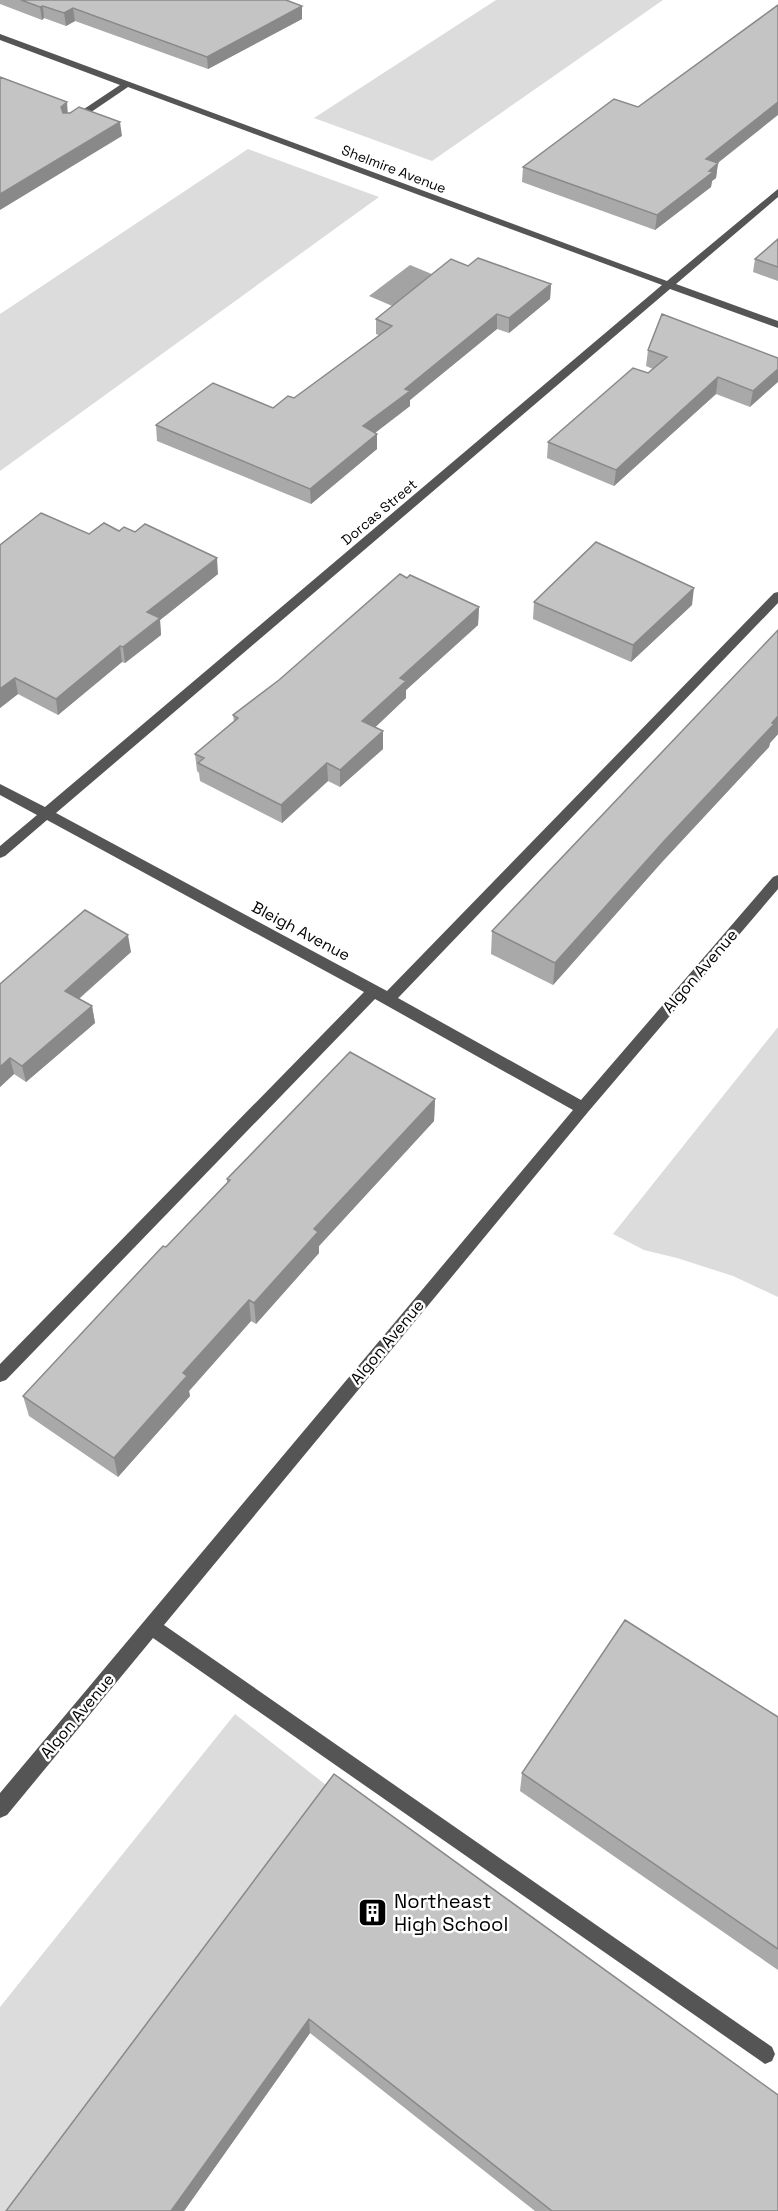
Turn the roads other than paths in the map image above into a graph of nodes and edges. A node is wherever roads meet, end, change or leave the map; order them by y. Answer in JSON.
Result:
{"nodes":[{"id":1,"x":0,"y":37,"type":"edge"},
{"id":2,"x":127,"y":84,"type":"junction"},
{"id":3,"x":68,"y":123,"type":"edge"},
{"id":4,"x":778,"y":192,"type":"edge"},
{"id":5,"x":667,"y":286,"type":"junction"},
{"id":6,"x":778,"y":325,"type":"edge"},
{"id":7,"x":778,"y":596,"type":"edge"},
{"id":8,"x":0,"y":789,"type":"edge"},
{"id":9,"x":47,"y":814,"type":"junction"},
{"id":10,"x":0,"y":853,"type":"edge"},
{"id":11,"x":778,"y":880,"type":"edge"},
{"id":12,"x":374,"y":991,"type":"junction"},
{"id":13,"x":388,"y":999,"type":"junction"},
{"id":14,"x":583,"y":1108,"type":"junction"},
{"id":15,"x":0,"y":1375,"type":"edge"},
{"id":16,"x":152,"y":1626,"type":"junction"},
{"id":17,"x":0,"y":1808,"type":"edge"},
{"id":18,"x":765,"y":2054,"type":"dead end"}],
"edges":[{"from":1,"to":2,"type":"street","name":"Shelmire Avenue"},
{"from":2,"to":3,"type":"street"},
{"from":2,"to":5,"type":"street","name":"Shelmire Avenue"},
{"from":4,"to":5,"type":"street","name":"Dorcas Street"},
{"from":5,"to":6,"type":"street","name":"Shelmire Avenue"},
{"from":5,"to":9,"type":"street","name":"Dorcas Street"},
{"from":7,"to":13,"type":"street"},
{"from":8,"to":9,"type":"street","name":"Bleigh Avenue"},
{"from":9,"to":10,"type":"street","name":"Dorcas Street"},
{"from":9,"to":12,"type":"street","name":"Bleigh Avenue"},
{"from":11,"to":14,"type":"street","name":"Algon Avenue"},
{"from":12,"to":13,"type":"street","name":"Bleigh Avenue"},
{"from":12,"to":15,"type":"street"},
{"from":13,"to":14,"type":"street","name":"Bleigh Avenue"},
{"from":14,"to":16,"type":"street","name":"Algon Avenue"},
{"from":16,"to":17,"type":"street","name":"Algon Avenue"},
{"from":16,"to":18,"type":"street"}]}
